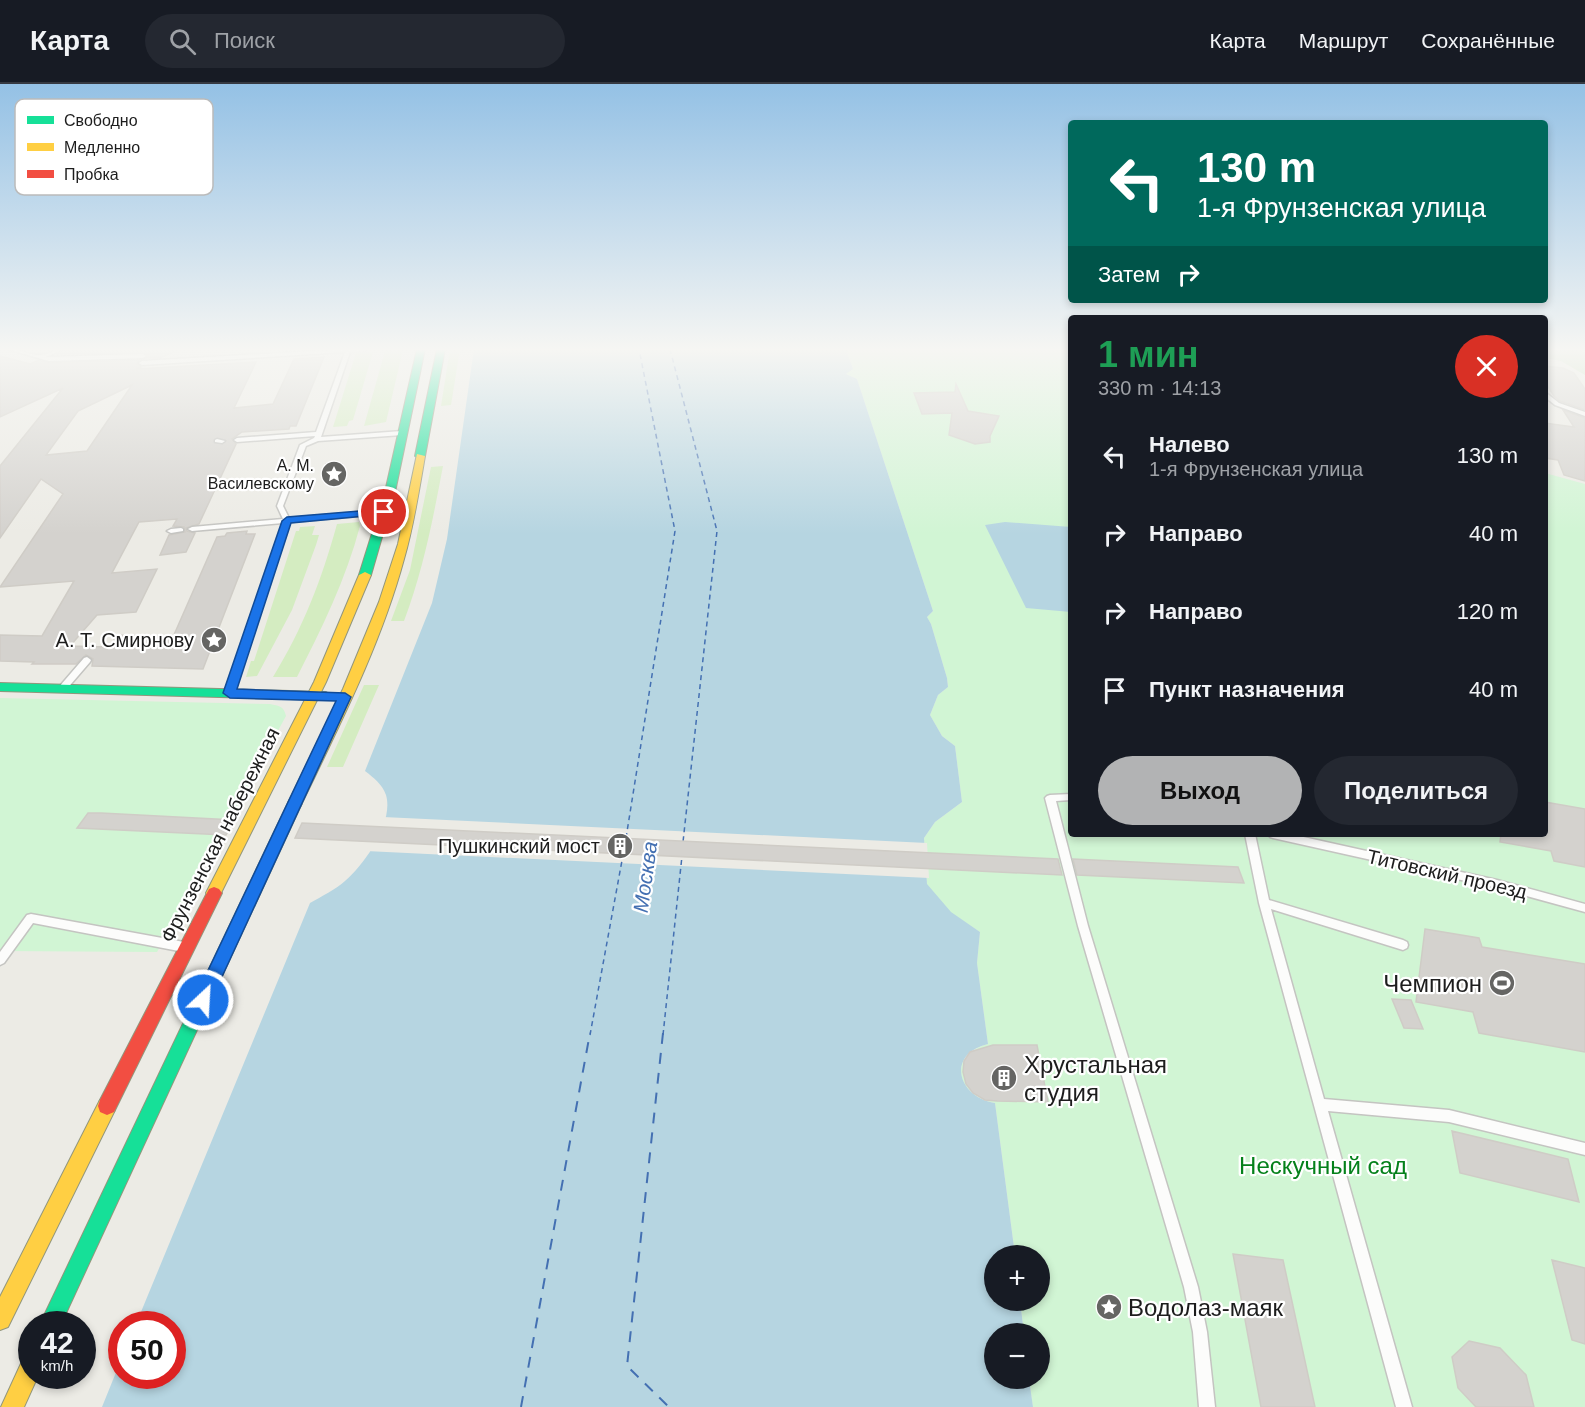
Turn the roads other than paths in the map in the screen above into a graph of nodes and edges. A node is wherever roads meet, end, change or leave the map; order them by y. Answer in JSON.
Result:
{"nodes":[{"id":1,"x":327,"y":411,"type":"edge"},
{"id":2,"x":407,"y":411,"type":"edge"},
{"id":3,"x":429,"y":411,"type":"edge"},
{"id":4,"x":402,"y":432,"type":"junction"},
{"id":5,"x":318,"y":437,"type":"junction"},
{"id":6,"x":237,"y":440,"type":"dead end"},
{"id":7,"x":384,"y":512,"type":"junction"},
{"id":8,"x":287,"y":521,"type":"junction"},
{"id":9,"x":192,"y":529,"type":"dead end"},
{"id":10,"x":181,"y":530,"type":"dead end"},
{"id":11,"x":171,"y":531,"type":"dead end"},
{"id":12,"x":87,"y":660,"type":"dead end"},
{"id":13,"x":0,"y":687,"type":"edge"},
{"id":14,"x":62,"y":689,"type":"junction"},
{"id":15,"x":230,"y":693,"type":"junction"},
{"id":16,"x":312,"y":696,"type":"junction"},
{"id":17,"x":345,"y":697,"type":"junction"},
{"id":18,"x":1068,"y":797,"type":"edge"},
{"id":19,"x":1251,"y":837,"type":"edge"},
{"id":20,"x":1286,"y":837,"type":"edge"},
{"id":21,"x":1264,"y":903,"type":"junction"},
{"id":22,"x":1585,"y":908,"type":"edge"},
{"id":23,"x":1403,"y":945,"type":"dead end"},
{"id":24,"x":186,"y":947,"type":"junction"},
{"id":25,"x":0,"y":960,"type":"edge"},
{"id":26,"x":1320,"y":1104,"type":"junction"},
{"id":27,"x":1585,"y":1149,"type":"edge"},
{"id":28,"x":56,"y":1311,"type":"edge"},
{"id":29,"x":0,"y":1319,"type":"edge"},
{"id":30,"x":21,"y":1389,"type":"edge"},
{"id":31,"x":12,"y":1407,"type":"edge"},
{"id":32,"x":1208,"y":1407,"type":"edge"},
{"id":33,"x":1404,"y":1407,"type":"edge"}],
"edges":[{"from":1,"to":5,"type":"lane"},
{"from":2,"to":4,"type":"main road","name":"Фрунзенская набережная"},
{"from":3,"to":17,"type":"main road"},
{"from":4,"to":5,"type":"lane"},
{"from":4,"to":7,"type":"main road","name":"Фрунзенская набережная"},
{"from":5,"to":6,"type":"lane"},
{"from":5,"to":8,"type":"lane"},
{"from":7,"to":8,"type":"lane"},
{"from":7,"to":16,"type":"main road","name":"Фрунзенская набережная"},
{"from":8,"to":9,"type":"lane"},
{"from":8,"to":15,"type":"lane"},
{"from":10,"to":11,"type":"lane"},
{"from":12,"to":14,"type":"lane"},
{"from":13,"to":14,"type":"main road"},
{"from":14,"to":15,"type":"main road"},
{"from":15,"to":16,"type":"main road"},
{"from":16,"to":17,"type":"main road"},
{"from":16,"to":24,"type":"main road","name":"Фрунзенская набережная"},
{"from":17,"to":28,"type":"main road"},
{"from":18,"to":32,"type":"lane"},
{"from":19,"to":21,"type":"lane"},
{"from":20,"to":22,"type":"lane","name":"Титовский проезд"},
{"from":21,"to":23,"type":"lane"},
{"from":21,"to":26,"type":"lane"},
{"from":24,"to":25,"type":"lane"},
{"from":24,"to":29,"type":"main road","name":"Фрунзенская набережная"},
{"from":26,"to":27,"type":"lane"},
{"from":26,"to":33,"type":"lane"},
{"from":30,"to":31,"type":"main road"}]}
